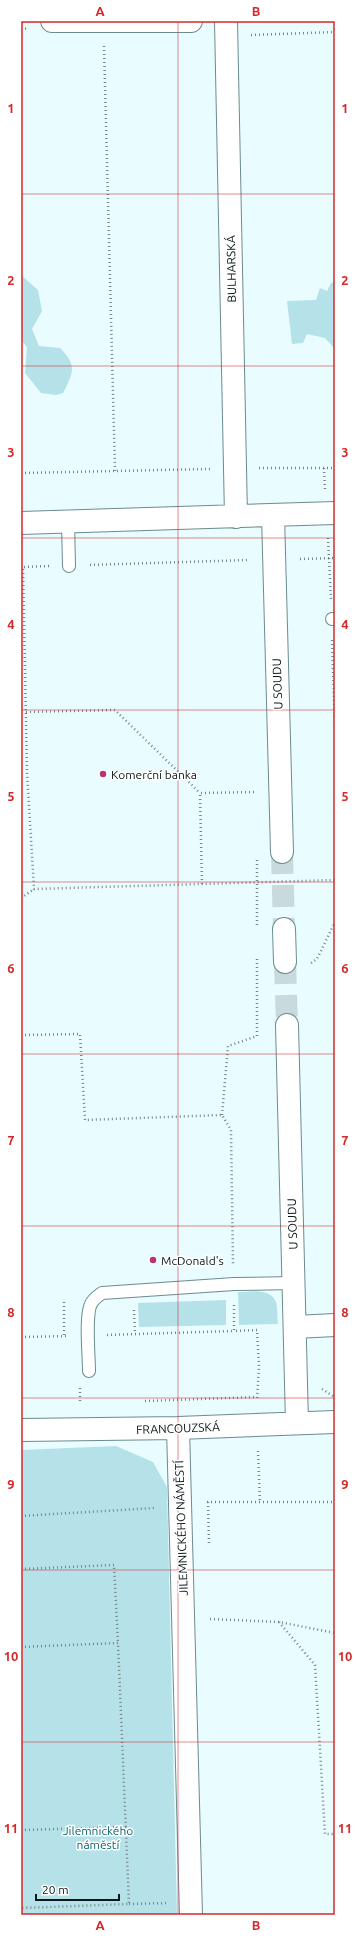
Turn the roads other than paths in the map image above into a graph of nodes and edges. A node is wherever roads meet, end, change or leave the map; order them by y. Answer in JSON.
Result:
{"nodes":[{"id":1,"x":52,"y":21,"type":"edge"},
{"id":2,"x":191,"y":21,"type":"edge"},
{"id":3,"x":226,"y":21,"type":"edge"},
{"id":4,"x":335,"y":513,"type":"edge"},
{"id":5,"x":272,"y":515,"type":"junction"},
{"id":6,"x":236,"y":516,"type":"junction"},
{"id":7,"x":68,"y":522,"type":"junction"},
{"id":8,"x":21,"y":523,"type":"edge"},
{"id":9,"x":69,"y":566,"type":"road end"},
{"id":10,"x":282,"y":852,"type":"tunnel mouth"},
{"id":11,"x":287,"y":1025,"type":"tunnel mouth"},
{"id":12,"x":294,"y":1283,"type":"junction"},
{"id":13,"x":335,"y":1325,"type":"edge"},
{"id":14,"x":295,"y":1327,"type":"junction"},
{"id":15,"x":89,"y":1371,"type":"dead end"},
{"id":16,"x":335,"y":1422,"type":"edge"},
{"id":17,"x":298,"y":1423,"type":"junction"},
{"id":18,"x":178,"y":1428,"type":"junction"},
{"id":19,"x":21,"y":1430,"type":"edge"},
{"id":20,"x":191,"y":1908,"type":"edge"}],
"edges":[{"from":1,"to":2,"type":"street"},
{"from":3,"to":6,"type":"street","name":"BULHARSKÁ"},
{"from":4,"to":5,"type":"street"},
{"from":5,"to":6,"type":"street"},
{"from":5,"to":10,"type":"street","name":"U SOUDU"},
{"from":6,"to":7,"type":"street"},
{"from":7,"to":8,"type":"street"},
{"from":7,"to":9,"type":"lane"},
{"from":11,"to":12,"type":"street","name":"U SOUDU"},
{"from":12,"to":14,"type":"street","name":"U SOUDU"},
{"from":12,"to":15,"type":"lane"},
{"from":13,"to":14,"type":"street"},
{"from":14,"to":17,"type":"street","name":"U SOUDU"},
{"from":16,"to":17,"type":"street","name":"FRANCOUZSKÁ"},
{"from":17,"to":18,"type":"street","name":"FRANCOUZSKÁ"},
{"from":18,"to":19,"type":"street","name":"FRANCOUZSKÁ"},
{"from":18,"to":20,"type":"street","name":"JILEMNICKÉHO NÁMĚSTÍ"}]}
